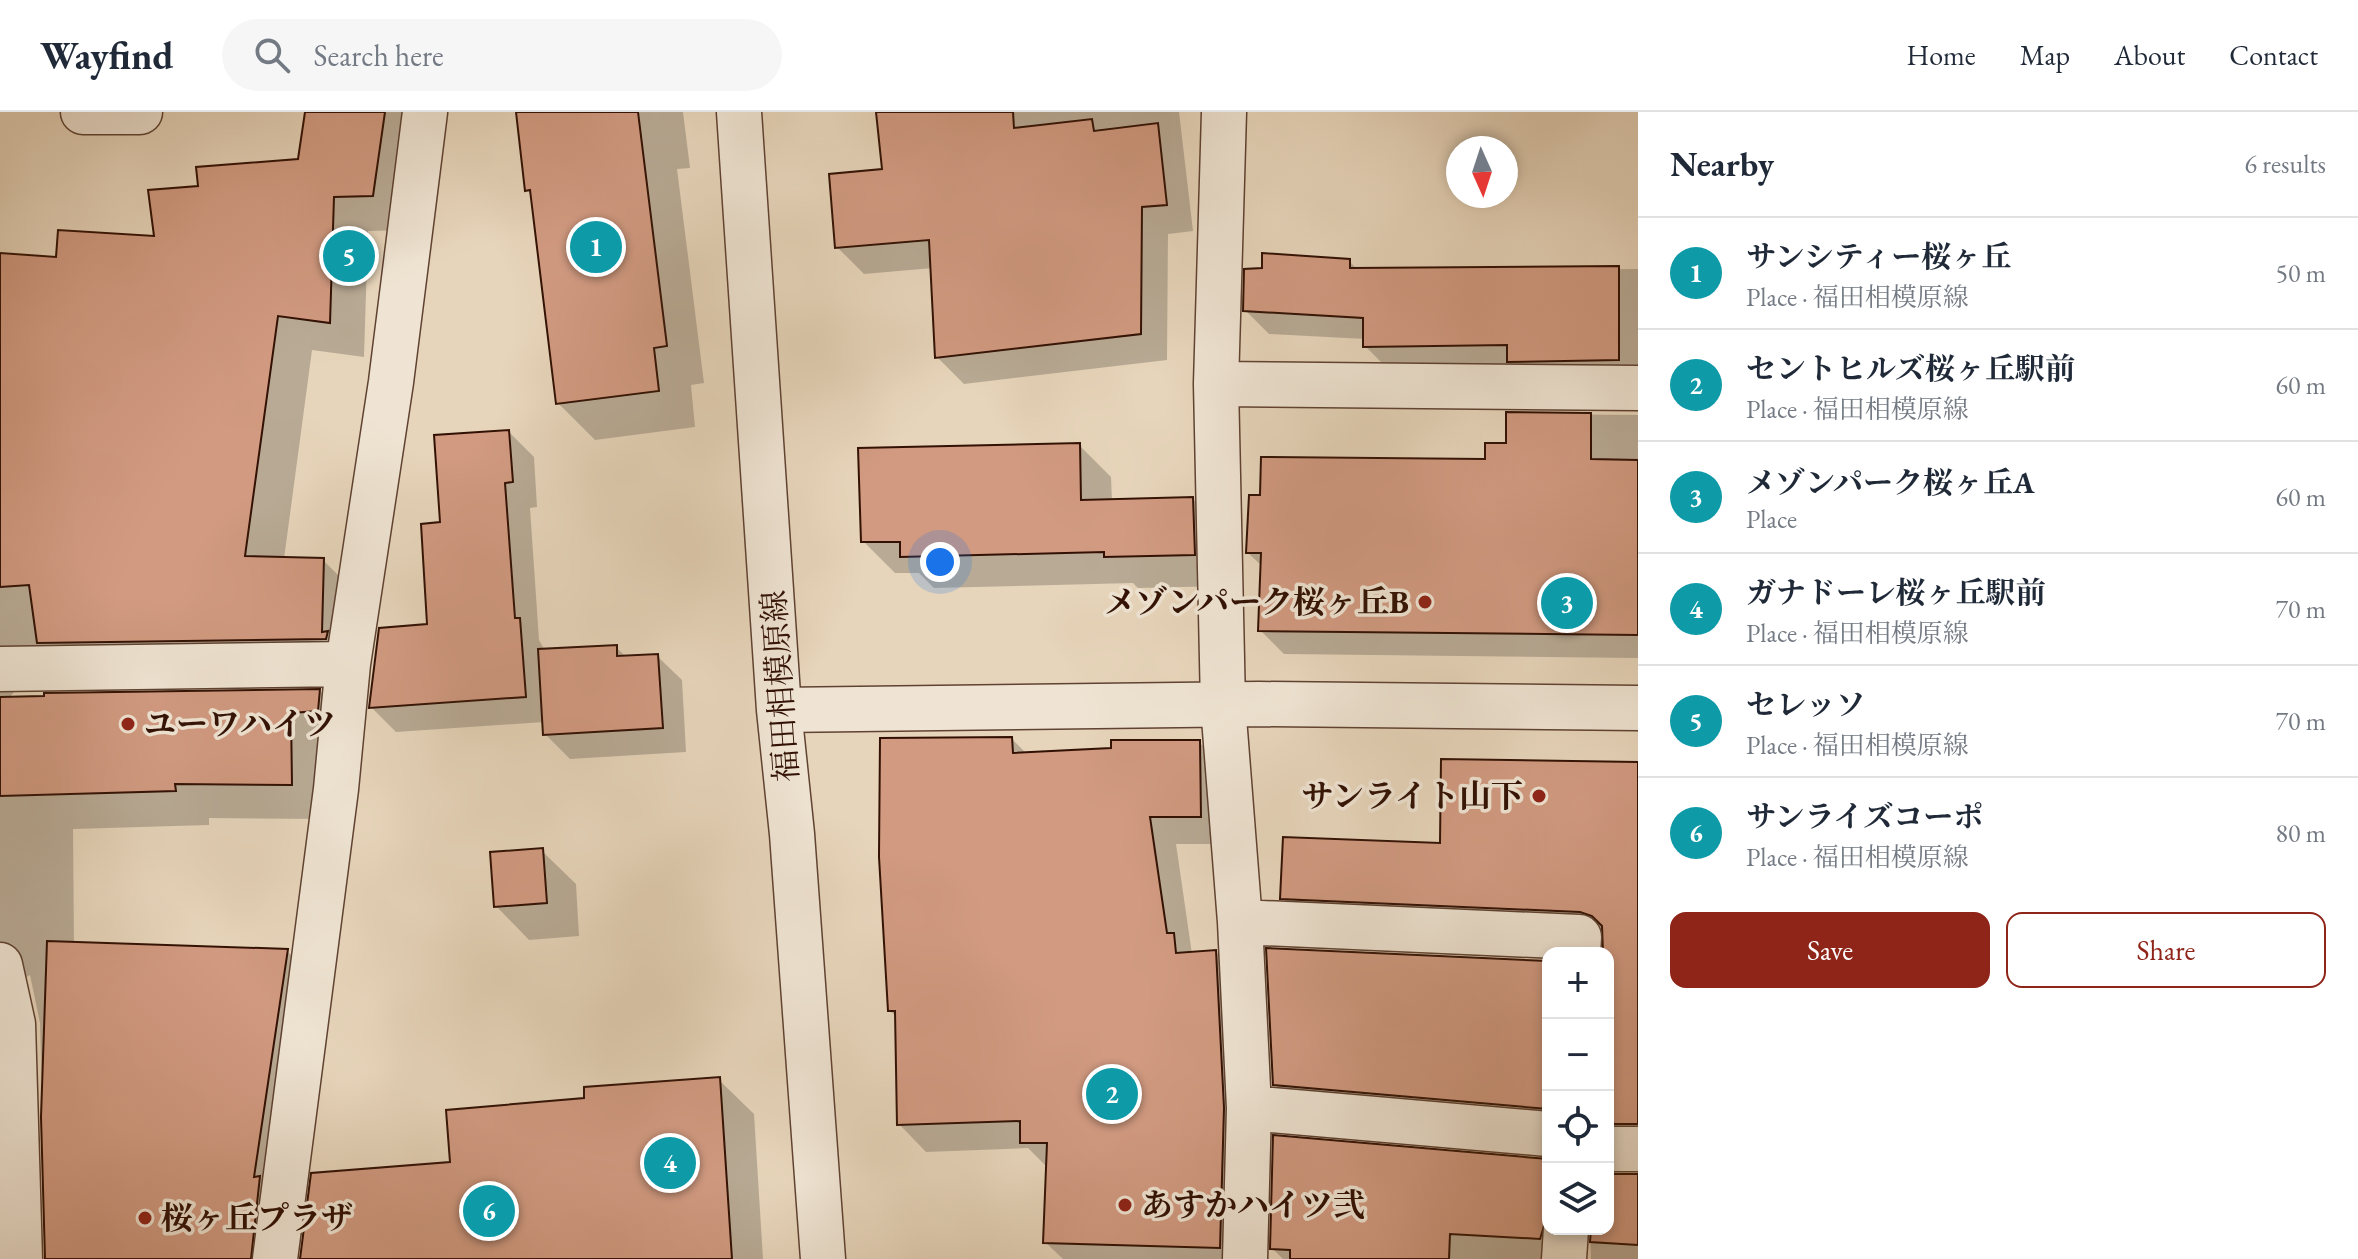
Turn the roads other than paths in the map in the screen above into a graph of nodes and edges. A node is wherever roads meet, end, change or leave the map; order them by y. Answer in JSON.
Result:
{"nodes":[{"id":1,"x":83,"y":112,"type":"edge"},
{"id":2,"x":140,"y":112,"type":"edge"},
{"id":3,"x":425,"y":112,"type":"edge"},
{"id":4,"x":739,"y":112,"type":"edge"},
{"id":5,"x":1224,"y":112,"type":"edge"},
{"id":6,"x":1216,"y":384,"type":"junction"},
{"id":7,"x":1638,"y":388,"type":"edge"},
{"id":8,"x":348,"y":664,"type":"junction"},
{"id":9,"x":0,"y":669,"type":"edge"},
{"id":10,"x":1223,"y":705,"type":"junction"},
{"id":11,"x":1638,"y":708,"type":"edge"},
{"id":12,"x":779,"y":710,"type":"junction"},
{"id":13,"x":1240,"y":922,"type":"junction"},
{"id":14,"x":1578,"y":947,"type":"edge"},
{"id":15,"x":0,"y":965,"type":"edge"},
{"id":16,"x":1249,"y":1108,"type":"junction"},
{"id":17,"x":1542,"y":1133,"type":"edge"},
{"id":18,"x":1614,"y":1149,"type":"edge"},
{"id":19,"x":1638,"y":1149,"type":"edge"},
{"id":20,"x":1566,"y":1235,"type":"edge"},
{"id":21,"x":20,"y":1259,"type":"edge"},
{"id":22,"x":275,"y":1259,"type":"edge"},
{"id":23,"x":823,"y":1259,"type":"edge"},
{"id":24,"x":1245,"y":1259,"type":"edge"},
{"id":25,"x":1564,"y":1259,"type":"edge"}],
"edges":[{"from":1,"to":2,"type":"street"},
{"from":3,"to":8,"type":"street"},
{"from":4,"to":12,"type":"street","name":"福田相模原線"},
{"from":5,"to":6,"type":"street"},
{"from":6,"to":7,"type":"street"},
{"from":6,"to":10,"type":"street"},
{"from":8,"to":9,"type":"street"},
{"from":8,"to":22,"type":"street"},
{"from":10,"to":11,"type":"street"},
{"from":10,"to":12,"type":"street"},
{"from":10,"to":13,"type":"street"},
{"from":12,"to":23,"type":"street","name":"福田相模原線"},
{"from":13,"to":14,"type":"street"},
{"from":13,"to":16,"type":"street"},
{"from":15,"to":21,"type":"street"},
{"from":16,"to":17,"type":"street"},
{"from":16,"to":24,"type":"street"},
{"from":18,"to":19,"type":"street"},
{"from":20,"to":25,"type":"street"}]}
